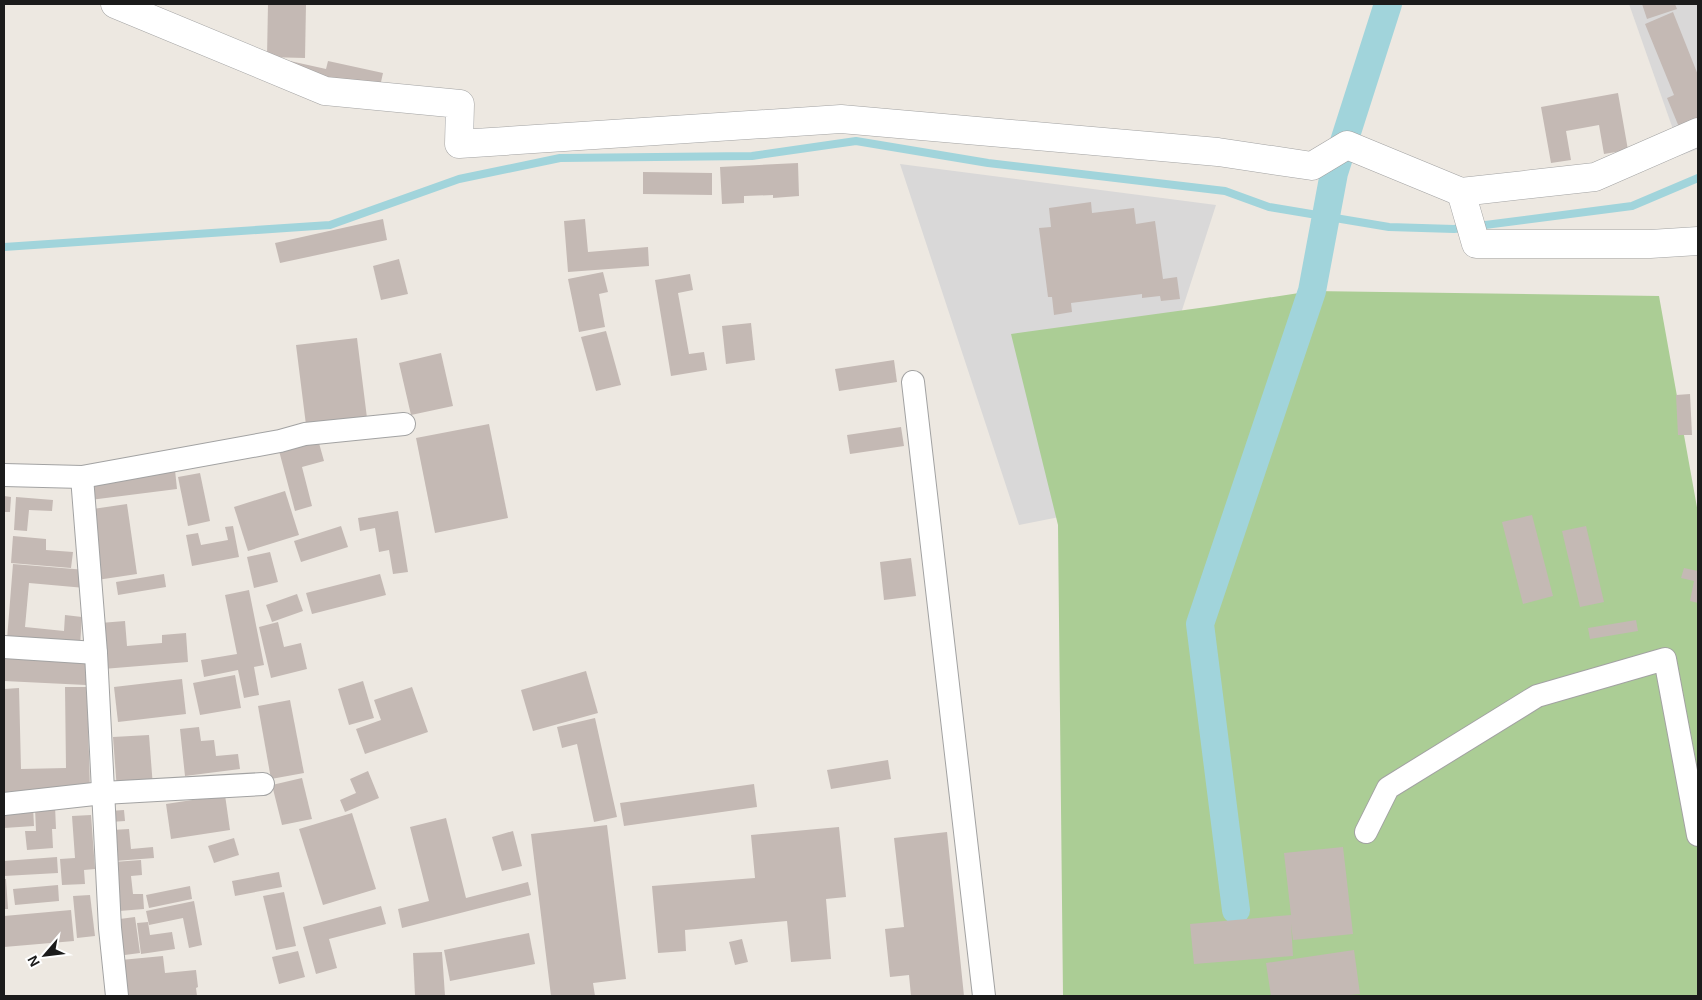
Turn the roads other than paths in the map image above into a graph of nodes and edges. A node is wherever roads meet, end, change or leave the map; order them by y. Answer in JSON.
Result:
{"nodes":[{"id":1,"x":115,"y":4,"type":"edge"},
{"id":2,"x":1698,"y":132,"type":"edge"},
{"id":3,"x":1467,"y":215,"type":"junction"},
{"id":4,"x":1698,"y":242,"type":"edge"},
{"id":5,"x":913,"y":382,"type":"dead end"},
{"id":6,"x":404,"y":424,"type":"dead end"},
{"id":7,"x":4,"y":475,"type":"edge"},
{"id":8,"x":82,"y":477,"type":"junction"},
{"id":9,"x":4,"y":647,"type":"edge"},
{"id":10,"x":96,"y":653,"type":"junction"},
{"id":11,"x":262,"y":784,"type":"dead end"},
{"id":12,"x":103,"y":793,"type":"junction"},
{"id":13,"x":4,"y":804,"type":"edge"},
{"id":14,"x":1366,"y":832,"type":"dead end"},
{"id":15,"x":1698,"y":835,"type":"edge"},
{"id":16,"x":117,"y":996,"type":"edge"},
{"id":17,"x":984,"y":996,"type":"edge"}],
"edges":[{"from":1,"to":3,"type":"street"},
{"from":2,"to":3,"type":"street"},
{"from":3,"to":4,"type":"street"},
{"from":5,"to":17,"type":"street"},
{"from":6,"to":8,"type":"street"},
{"from":7,"to":8,"type":"street"},
{"from":8,"to":10,"type":"street"},
{"from":9,"to":10,"type":"street"},
{"from":10,"to":12,"type":"street"},
{"from":11,"to":12,"type":"street"},
{"from":12,"to":13,"type":"street"},
{"from":12,"to":16,"type":"street"},
{"from":14,"to":15,"type":"street"}]}
